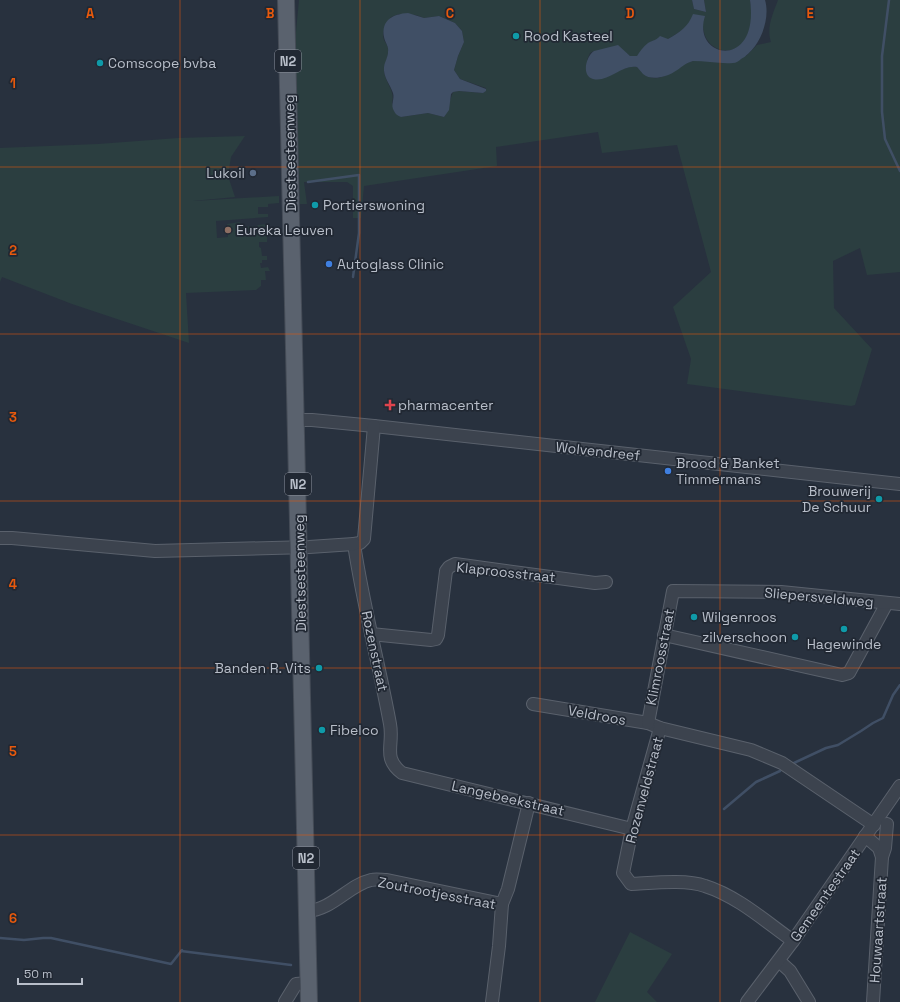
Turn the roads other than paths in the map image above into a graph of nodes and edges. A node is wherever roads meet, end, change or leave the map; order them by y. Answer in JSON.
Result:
{"nodes":[{"id":1,"x":286,"y":0,"type":"edge"},
{"id":2,"x":297,"y":420,"type":"junction"},
{"id":3,"x":374,"y":426,"type":"junction"},
{"id":4,"x":900,"y":484,"type":"edge"},
{"id":5,"x":0,"y":538,"type":"edge"},
{"id":6,"x":354,"y":544,"type":"junction"},
{"id":7,"x":299,"y":548,"type":"junction"},
{"id":8,"x":606,"y":582,"type":"dead end"},
{"id":9,"x":673,"y":591,"type":"joint"},
{"id":10,"x":887,"y":603,"type":"junction"},
{"id":11,"x":900,"y":604,"type":"edge"},
{"id":12,"x":371,"y":634,"type":"junction"},
{"id":13,"x":664,"y":635,"type":"junction"},
{"id":14,"x":533,"y":704,"type":"dead end"},
{"id":15,"x":648,"y":724,"type":"junction"},
{"id":16,"x":660,"y":728,"type":"junction"},
{"id":17,"x":390,"y":758,"type":"joint"},
{"id":18,"x":900,"y":786,"type":"edge"},
{"id":19,"x":529,"y":803,"type":"junction"},
{"id":20,"x":887,"y":824,"type":"dead end"},
{"id":21,"x":874,"y":825,"type":"junction"},
{"id":22,"x":632,"y":829,"type":"junction"},
{"id":23,"x":865,"y":836,"type":"junction"},
{"id":24,"x":882,"y":857,"type":"junction"},
{"id":25,"x":502,"y":904,"type":"junction"},
{"id":26,"x":307,"y":911,"type":"junction"},
{"id":27,"x":793,"y":941,"type":"junction"},
{"id":28,"x":779,"y":961,"type":"junction"},
{"id":29,"x":308,"y":984,"type":"junction"},
{"id":30,"x":285,"y":1002,"type":"edge"},
{"id":31,"x":309,"y":1002,"type":"edge"},
{"id":32,"x":492,"y":1002,"type":"edge"},
{"id":33,"x":748,"y":1002,"type":"edge"},
{"id":34,"x":809,"y":1002,"type":"edge"},
{"id":35,"x":873,"y":1002,"type":"edge"}],
"edges":[{"from":1,"to":2,"type":"main road","name":"Diestsesteenweg","number":"N2"},
{"from":2,"to":3,"type":"street","name":"Wolvendreef"},
{"from":2,"to":7,"type":"main road","name":"Diestsesteenweg","number":"N2"},
{"from":3,"to":4,"type":"street","name":"Wolvendreef"},
{"from":3,"to":6,"type":"street"},
{"from":5,"to":7,"type":"street"},
{"from":6,"to":7,"type":"street"},
{"from":6,"to":12,"type":"street","name":"Rozenstraat"},
{"from":7,"to":26,"type":"main road","name":"Diestsesteenweg","number":"N2"},
{"from":8,"to":12,"type":"street","name":"Klaproosstraat"},
{"from":9,"to":10,"type":"street","name":"Sliepersveldweg"},
{"from":9,"to":13,"type":"street","name":"Klimroosstraat"},
{"from":10,"to":11,"type":"street"},
{"from":10,"to":13,"type":"street","name":"Sliepersveldweg"},
{"from":12,"to":17,"type":"street","name":"Rozenstraat"},
{"from":13,"to":15,"type":"street","name":"Klimroosstraat"},
{"from":14,"to":15,"type":"street","name":"Veldroos"},
{"from":15,"to":16,"type":"street","name":"Veldroos"},
{"from":16,"to":21,"type":"street","name":"Rozenveldstraat"},
{"from":16,"to":22,"type":"street","name":"Rozenveldstraat"},
{"from":17,"to":19,"type":"street","name":"Langebeekstraat"},
{"from":18,"to":21,"type":"street","name":"Gemeentestraat"},
{"from":19,"to":22,"type":"street","name":"Langebeekstraat"},
{"from":19,"to":25,"type":"street"},
{"from":20,"to":24,"type":"street","name":"Houwaartstraat"},
{"from":21,"to":23,"type":"street","name":"Gemeentestraat"},
{"from":22,"to":27,"type":"street","name":"Rozenveldstraat"},
{"from":23,"to":24,"type":"street","name":"Houwaartstraat"},
{"from":23,"to":27,"type":"street","name":"Gemeentestraat"},
{"from":24,"to":35,"type":"street","name":"Houwaartstraat"},
{"from":25,"to":26,"type":"street","name":"Zoutrootjesstraat"},
{"from":25,"to":32,"type":"street","name":"Zoutrootjesstraat"},
{"from":26,"to":29,"type":"main road","name":"Diestsesteenweg","number":"N2"},
{"from":27,"to":28,"type":"street","name":"Gemeentestraat"},
{"from":28,"to":33,"type":"street","name":"Gemeentestraat"},
{"from":28,"to":34,"type":"street"},
{"from":29,"to":30,"type":"street"},
{"from":29,"to":31,"type":"main road","name":"Diestsesteenweg","number":"N2"}]}
